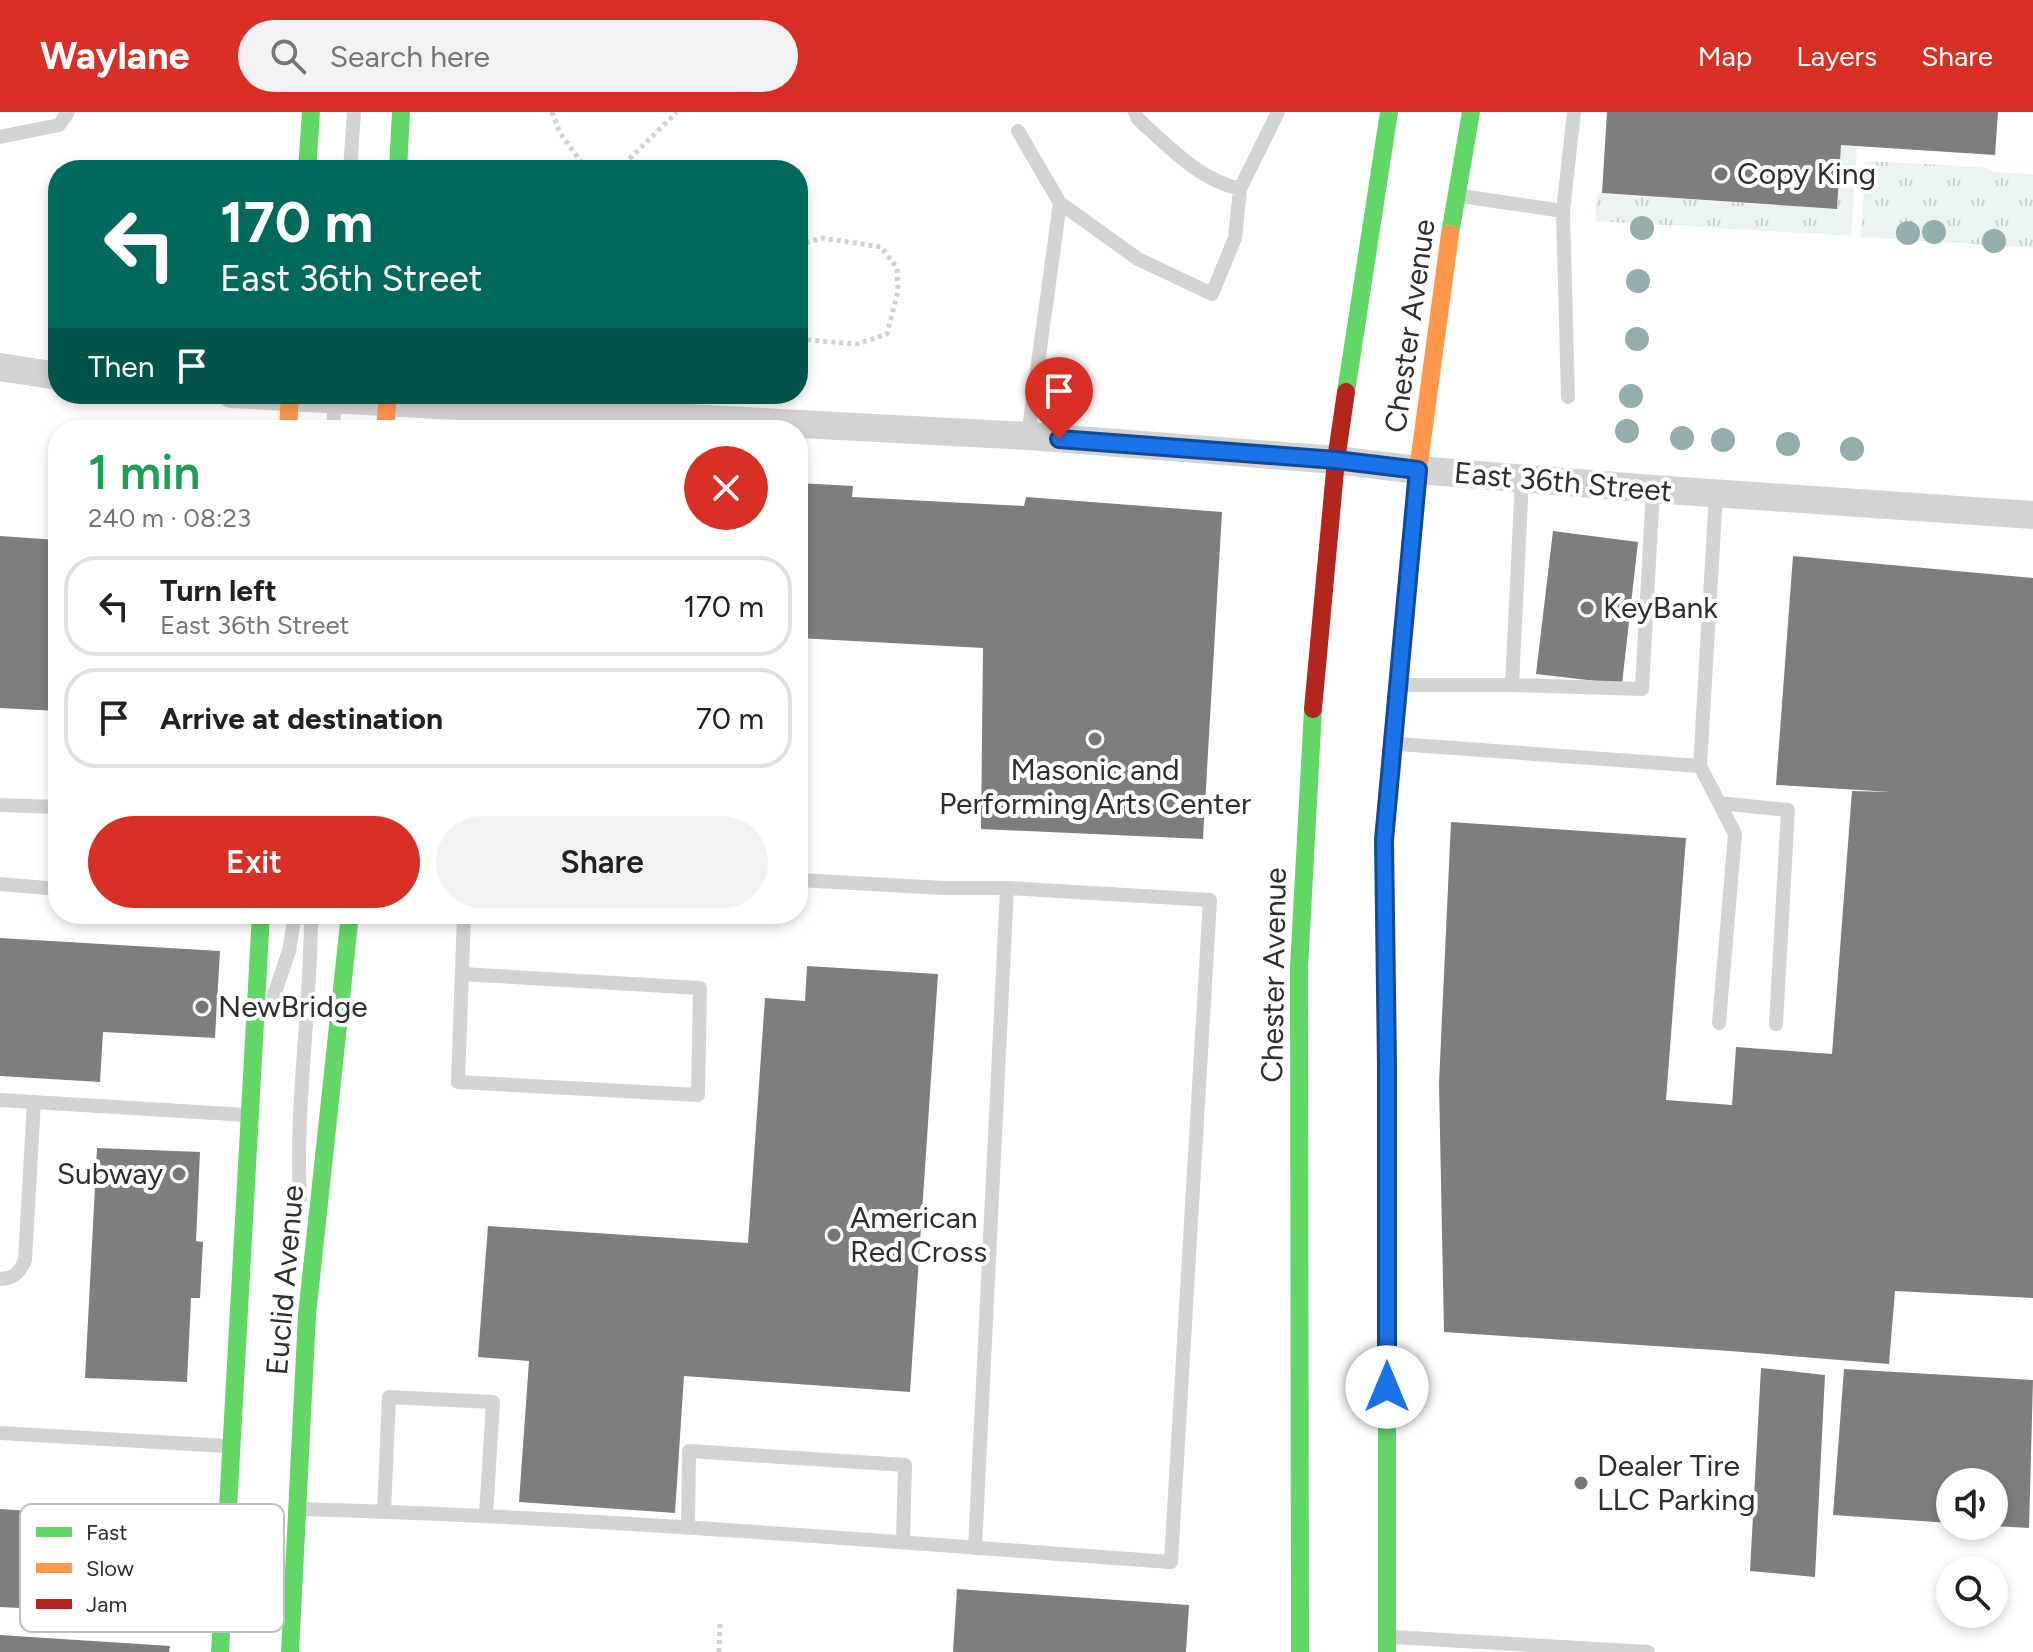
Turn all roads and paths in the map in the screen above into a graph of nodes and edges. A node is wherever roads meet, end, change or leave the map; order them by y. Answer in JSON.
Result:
{"nodes":[{"id":1,"x":68,"y":112,"type":"edge"},
{"id":2,"x":311,"y":112,"type":"edge"},
{"id":3,"x":354,"y":112,"type":"edge"},
{"id":4,"x":401,"y":112,"type":"edge"},
{"id":5,"x":552,"y":112,"type":"edge"},
{"id":6,"x":677,"y":112,"type":"edge"},
{"id":7,"x":1135,"y":112,"type":"edge"},
{"id":8,"x":1278,"y":112,"type":"edge"},
{"id":9,"x":1389,"y":112,"type":"edge"},
{"id":10,"x":1471,"y":112,"type":"edge"},
{"id":11,"x":1574,"y":112,"type":"edge"},
{"id":12,"x":1018,"y":131,"type":"dead end"},
{"id":13,"x":0,"y":137,"type":"edge"},
{"id":14,"x":308,"y":160,"type":"edge"},
{"id":15,"x":351,"y":160,"type":"edge"},
{"id":16,"x":399,"y":160,"type":"edge"},
{"id":17,"x":580,"y":160,"type":"edge"},
{"id":18,"x":628,"y":160,"type":"edge"},
{"id":19,"x":1240,"y":189,"type":"junction"},
{"id":20,"x":1457,"y":195,"type":"junction"},
{"id":21,"x":1060,"y":203,"type":"junction"},
{"id":22,"x":1563,"y":211,"type":"junction"},
{"id":23,"x":808,"y":242,"type":"edge"},
{"id":24,"x":808,"y":340,"type":"edge"},
{"id":25,"x":0,"y":367,"type":"edge"},
{"id":26,"x":48,"y":374,"type":"edge"},
{"id":27,"x":1568,"y":397,"type":"dead end"},
{"id":28,"x":502,"y":404,"type":"edge"},
{"id":29,"x":765,"y":420,"type":"edge"},
{"id":30,"x":808,"y":423,"type":"edge"},
{"id":31,"x":1028,"y":436,"type":"junction"},
{"id":32,"x":1336,"y":460,"type":"junction"},
{"id":33,"x":1418,"y":470,"type":"junction"},
{"id":34,"x":1522,"y":479,"type":"junction"},
{"id":35,"x":1653,"y":489,"type":"junction"},
{"id":36,"x":1716,"y":494,"type":"junction"},
{"id":37,"x":2033,"y":515,"type":"edge"},
{"id":38,"x":1398,"y":685,"type":"junction"},
{"id":39,"x":1512,"y":685,"type":"junction"},
{"id":40,"x":1393,"y":743,"type":"junction"},
{"id":41,"x":1700,"y":766,"type":"junction"},
{"id":42,"x":1719,"y":803,"type":"junction"},
{"id":43,"x":0,"y":805,"type":"edge"},
{"id":44,"x":48,"y":807,"type":"edge"},
{"id":45,"x":808,"y":881,"type":"edge"},
{"id":46,"x":0,"y":884,"type":"edge"},
{"id":47,"x":48,"y":888,"type":"edge"},
{"id":48,"x":1007,"y":888,"type":"junction"},
{"id":49,"x":260,"y":924,"type":"edge"},
{"id":50,"x":293,"y":924,"type":"edge"},
{"id":51,"x":311,"y":924,"type":"edge"},
{"id":52,"x":349,"y":924,"type":"edge"},
{"id":53,"x":464,"y":924,"type":"edge"},
{"id":54,"x":462,"y":974,"type":"junction"},
{"id":55,"x":1719,"y":1023,"type":"dead end"},
{"id":56,"x":1776,"y":1024,"type":"dead end"},
{"id":57,"x":252,"y":1061,"type":"junction"},
{"id":58,"x":0,"y":1100,"type":"edge"},
{"id":59,"x":34,"y":1102,"type":"junction"},
{"id":60,"x":250,"y":1115,"type":"junction"},
{"id":61,"x":0,"y":1279,"type":"edge"},
{"id":62,"x":307,"y":1315,"type":"junction"},
{"id":63,"x":0,"y":1433,"type":"edge"},
{"id":64,"x":231,"y":1446,"type":"junction"},
{"id":65,"x":228,"y":1504,"type":"edge"},
{"id":66,"x":296,"y":1509,"type":"junction"},
{"id":67,"x":384,"y":1511,"type":"junction"},
{"id":68,"x":486,"y":1515,"type":"junction"},
{"id":69,"x":688,"y":1527,"type":"junction"},
{"id":70,"x":903,"y":1542,"type":"junction"},
{"id":71,"x":975,"y":1548,"type":"junction"},
{"id":72,"x":720,"y":1623,"type":"dead end"},
{"id":73,"x":221,"y":1632,"type":"edge"},
{"id":74,"x":1387,"y":1644,"type":"edge"},
{"id":75,"x":220,"y":1652,"type":"edge"},
{"id":76,"x":290,"y":1652,"type":"edge"},
{"id":77,"x":719,"y":1652,"type":"edge"},
{"id":78,"x":1300,"y":1652,"type":"edge"},
{"id":79,"x":1648,"y":1652,"type":"edge"}],
"edges":[{"from":1,"to":13,"type":"lane"},
{"from":2,"to":14,"type":"main road"},
{"from":3,"to":15,"type":"lane"},
{"from":4,"to":16,"type":"main road"},
{"from":5,"to":17,"type":"path"},
{"from":6,"to":18,"type":"path"},
{"from":7,"to":19,"type":"lane"},
{"from":8,"to":19,"type":"lane"},
{"from":9,"to":32,"type":"main road","name":"Chester Avenue"},
{"from":10,"to":20,"type":"main road","name":"Chester Avenue"},
{"from":11,"to":22,"type":"lane"},
{"from":12,"to":21,"type":"lane"},
{"from":19,"to":21,"type":"lane"},
{"from":20,"to":22,"type":"lane"},
{"from":20,"to":33,"type":"main road","name":"Chester Avenue"},
{"from":21,"to":31,"type":"lane"},
{"from":22,"to":27,"type":"lane"},
{"from":23,"to":24,"type":"path"},
{"from":25,"to":26,"type":"street"},
{"from":28,"to":29,"type":"street","name":"East 36th Street"},
{"from":30,"to":31,"type":"street","name":"East 36th Street"},
{"from":31,"to":32,"type":"street","name":"East 36th Street"},
{"from":32,"to":33,"type":"street","name":"East 36th Street"},
{"from":32,"to":78,"type":"main road","name":"Chester Avenue"},
{"from":33,"to":34,"type":"street","name":"East 36th Street"},
{"from":33,"to":38,"type":"main road","name":"Chester Avenue"},
{"from":34,"to":35,"type":"street","name":"East 36th Street"},
{"from":34,"to":39,"type":"lane"},
{"from":35,"to":36,"type":"street","name":"East 36th Street"},
{"from":35,"to":39,"type":"lane"},
{"from":36,"to":37,"type":"street","name":"East 36th Street"},
{"from":36,"to":41,"type":"lane"},
{"from":38,"to":39,"type":"lane"},
{"from":38,"to":40,"type":"main road","name":"Chester Avenue"},
{"from":40,"to":41,"type":"lane"},
{"from":40,"to":74,"type":"main road","name":"Chester Avenue"},
{"from":41,"to":42,"type":"lane"},
{"from":42,"to":55,"type":"lane"},
{"from":42,"to":56,"type":"lane"},
{"from":43,"to":44,"type":"lane"},
{"from":45,"to":48,"type":"lane"},
{"from":46,"to":47,"type":"lane"},
{"from":48,"to":71,"type":"lane"},
{"from":48,"to":71,"type":"lane"},
{"from":49,"to":57,"type":"main road","name":"Euclid Avenue"},
{"from":50,"to":57,"type":"lane"},
{"from":51,"to":62,"type":"lane"},
{"from":52,"to":62,"type":"main road","name":"Euclid Avenue"},
{"from":53,"to":54,"type":"lane"},
{"from":54,"to":54,"type":"lane"},
{"from":57,"to":60,"type":"main road","name":"Euclid Avenue"},
{"from":58,"to":59,"type":"lane"},
{"from":59,"to":60,"type":"lane"},
{"from":59,"to":61,"type":"lane"},
{"from":60,"to":64,"type":"main road","name":"Euclid Avenue"},
{"from":62,"to":66,"type":"main road","name":"Euclid Avenue"},
{"from":63,"to":64,"type":"lane"},
{"from":64,"to":65,"type":"main road","name":"Euclid Avenue"},
{"from":66,"to":67,"type":"lane"},
{"from":66,"to":76,"type":"main road","name":"Euclid Avenue"},
{"from":67,"to":68,"type":"lane"},
{"from":67,"to":68,"type":"lane"},
{"from":68,"to":69,"type":"lane"},
{"from":69,"to":70,"type":"lane"},
{"from":69,"to":70,"type":"lane"},
{"from":70,"to":71,"type":"lane"},
{"from":72,"to":77,"type":"path"},
{"from":73,"to":75,"type":"main road","name":"Euclid Avenue"},
{"from":74,"to":79,"type":"lane"}]}
